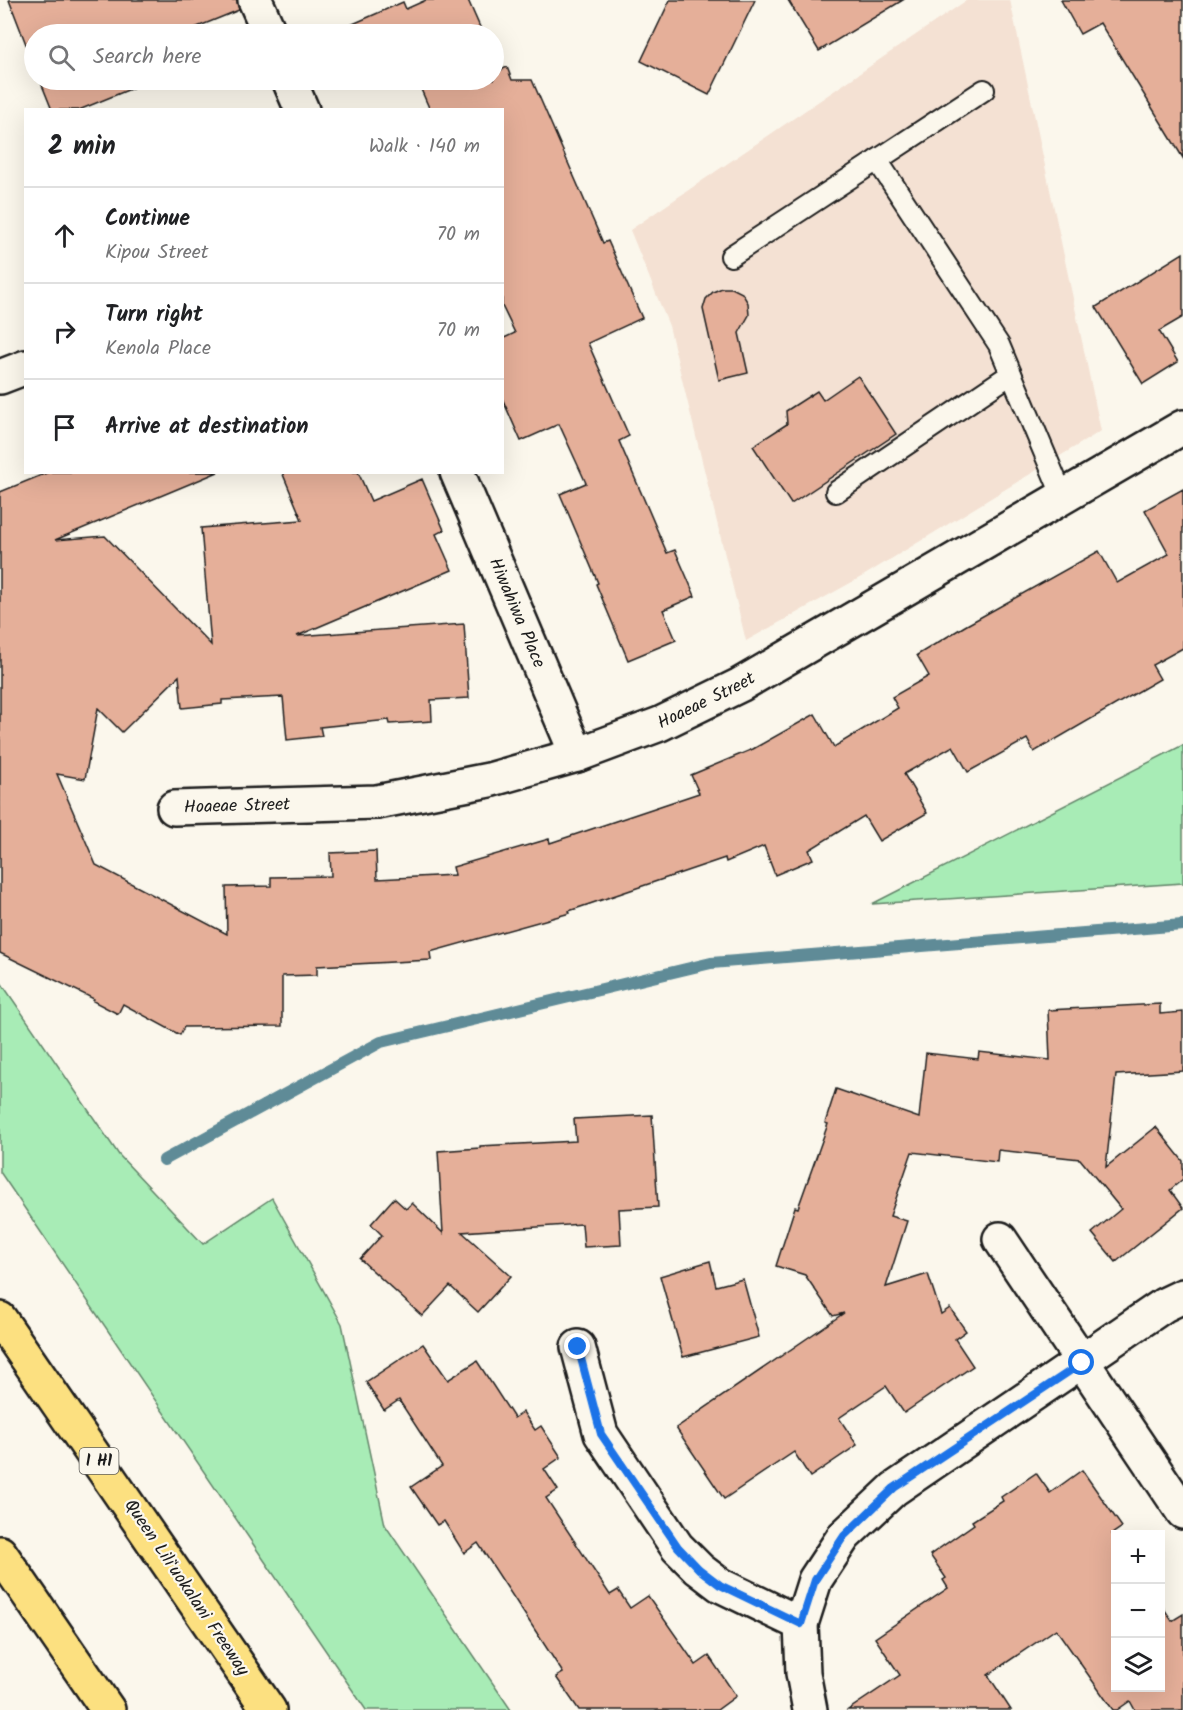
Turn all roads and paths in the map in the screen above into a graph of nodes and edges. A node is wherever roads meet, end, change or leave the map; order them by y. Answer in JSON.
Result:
{"nodes":[{"id":1,"x":255,"y":0,"type":"edge"},
{"id":2,"x":266,"y":24,"type":"edge"},
{"id":3,"x":293,"y":90,"type":"edge"},
{"id":4,"x":984,"y":90,"type":"dead end"},
{"id":5,"x":301,"y":108,"type":"edge"},
{"id":6,"x":877,"y":160,"type":"junction"},
{"id":7,"x":731,"y":256,"type":"dead end"},
{"id":8,"x":24,"y":368,"type":"edge"},
{"id":9,"x":1011,"y":374,"type":"junction"},
{"id":10,"x":0,"y":377,"type":"edge"},
{"id":11,"x":1183,"y":427,"type":"edge"},
{"id":12,"x":458,"y":474,"type":"edge"},
{"id":13,"x":836,"y":492,"type":"dead end"},
{"id":14,"x":1063,"y":497,"type":"junction"},
{"id":15,"x":577,"y":755,"type":"junction"},
{"id":16,"x":174,"y":807,"type":"dead end"},
{"id":17,"x":1000,"y":1239,"type":"dead end"},
{"id":18,"x":1183,"y":1296,"type":"edge"},
{"id":19,"x":0,"y":1319,"type":"edge"},
{"id":20,"x":578,"y":1347,"type":"dead end"},
{"id":21,"x":1082,"y":1363,"type":"junction"},
{"id":22,"x":1183,"y":1512,"type":"edge"},
{"id":23,"x":0,"y":1553,"type":"edge"},
{"id":24,"x":197,"y":1603,"type":"junction"},
{"id":25,"x":801,"y":1624,"type":"junction"},
{"id":26,"x":108,"y":1710,"type":"edge"},
{"id":27,"x":269,"y":1710,"type":"edge"},
{"id":28,"x":278,"y":1710,"type":"edge"},
{"id":29,"x":810,"y":1710,"type":"edge"}],
"edges":[{"from":1,"to":2,"type":"street"},
{"from":3,"to":5,"type":"street"},
{"from":4,"to":6,"type":"lane"},
{"from":6,"to":7,"type":"lane"},
{"from":6,"to":9,"type":"lane"},
{"from":8,"to":10,"type":"street"},
{"from":9,"to":13,"type":"lane"},
{"from":9,"to":14,"type":"lane"},
{"from":11,"to":14,"type":"street","name":"Hoaeae Street"},
{"from":12,"to":15,"type":"street","name":"Hiwahiwa Place"},
{"from":14,"to":15,"type":"street","name":"Hoaeae Street"},
{"from":15,"to":16,"type":"street","name":"Hoaeae Street"},
{"from":17,"to":21,"type":"street"},
{"from":18,"to":21,"type":"street"},
{"from":19,"to":24,"type":"highway","name":"Queen Liliʻuokalani Freeway","number":"I H1"},
{"from":20,"to":25,"type":"street"},
{"from":21,"to":22,"type":"street"},
{"from":21,"to":25,"type":"street"},
{"from":23,"to":26,"type":"highway"},
{"from":24,"to":27,"type":"highway","name":"Queen Liliʻuokalani Freeway","number":"I H1"},
{"from":24,"to":28,"type":"highway"},
{"from":25,"to":29,"type":"street"}]}
